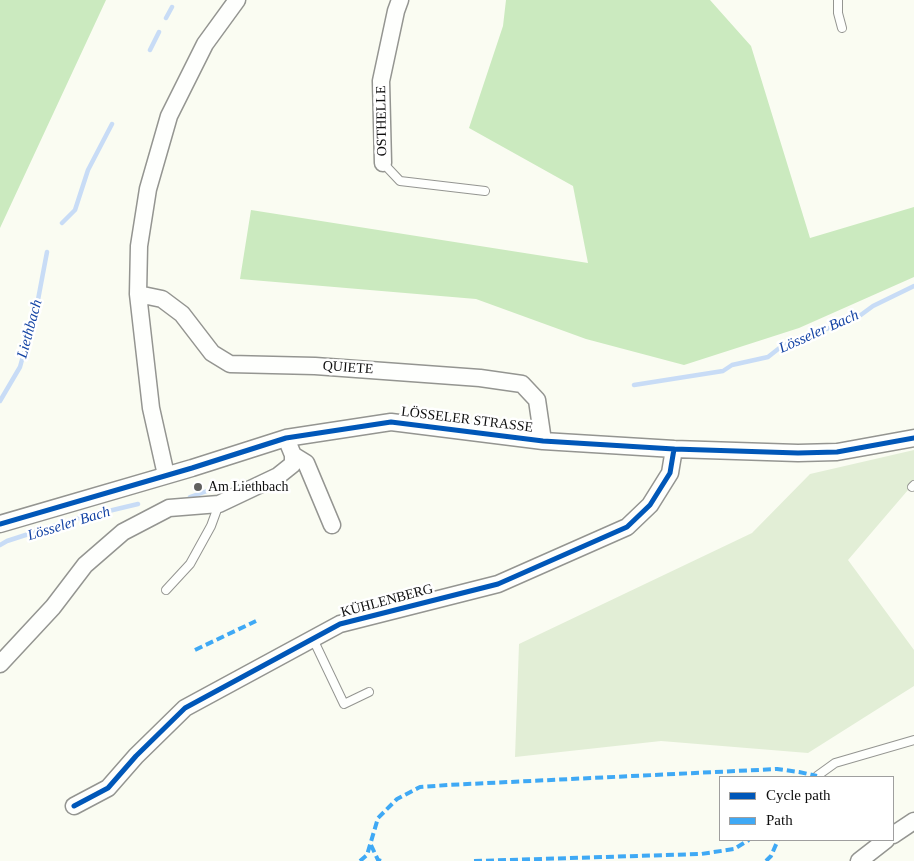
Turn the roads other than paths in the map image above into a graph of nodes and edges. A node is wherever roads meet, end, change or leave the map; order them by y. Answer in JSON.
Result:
{"nodes":[{"id":1,"x":237,"y":0,"type":"edge"},
{"id":2,"x":400,"y":0,"type":"edge"},
{"id":3,"x":838,"y":0,"type":"edge"},
{"id":4,"x":842,"y":28,"type":"dead end"},
{"id":5,"x":383,"y":163,"type":"joint"},
{"id":6,"x":485,"y":191,"type":"dead end"},
{"id":7,"x":138,"y":294,"type":"junction"},
{"id":8,"x":286,"y":438,"type":"junction"},
{"id":9,"x":914,"y":438,"type":"edge"},
{"id":10,"x":543,"y":442,"type":"junction"},
{"id":11,"x":674,"y":449,"type":"junction"},
{"id":12,"x":293,"y":455,"type":"junction"},
{"id":13,"x":166,"y":476,"type":"junction"},
{"id":14,"x":219,"y":504,"type":"junction"},
{"id":15,"x":0,"y":524,"type":"edge"},
{"id":16,"x":332,"y":524,"type":"dead end"},
{"id":17,"x":166,"y":590,"type":"dead end"},
{"id":18,"x":313,"y":639,"type":"junction"},
{"id":19,"x":0,"y":664,"type":"edge"},
{"id":20,"x":369,"y":692,"type":"dead end"},
{"id":21,"x":914,"y":740,"type":"edge"},
{"id":22,"x":816,"y":776,"type":"dead end"},
{"id":23,"x":74,"y":806,"type":"dead end"},
{"id":24,"x":914,"y":822,"type":"edge"},
{"id":25,"x":894,"y":834,"type":"edge"},
{"id":26,"x":885,"y":841,"type":"edge"},
{"id":27,"x":859,"y":861,"type":"edge"}],
"edges":[{"from":1,"to":7,"type":"street"},
{"from":2,"to":5,"type":"street","name":"OSTHELLE"},
{"from":3,"to":4,"type":"lane"},
{"from":5,"to":6,"type":"lane","name":"OSTHELLE"},
{"from":7,"to":10,"type":"street","name":"QUIETE"},
{"from":7,"to":13,"type":"street"},
{"from":8,"to":10,"type":"street","name":"LÖSSELER STRASSE"},
{"from":8,"to":12,"type":"street"},
{"from":8,"to":13,"type":"street","name":"LÖSSELER STRASSE"},
{"from":9,"to":11,"type":"street","name":"LÖSSELER STRASSE"},
{"from":10,"to":11,"type":"street","name":"LÖSSELER STRASSE"},
{"from":11,"to":18,"type":"street","name":"KÜHLENBERG"},
{"from":12,"to":14,"type":"street"},
{"from":12,"to":16,"type":"street"},
{"from":13,"to":15,"type":"street","name":"LÖSSELER STRASSE"},
{"from":14,"to":17,"type":"lane"},
{"from":14,"to":19,"type":"street"},
{"from":18,"to":20,"type":"lane"},
{"from":18,"to":23,"type":"street","name":"KÜHLENBERG"},
{"from":21,"to":22,"type":"lane"},
{"from":24,"to":25,"type":"street"},
{"from":26,"to":27,"type":"street"}]}
